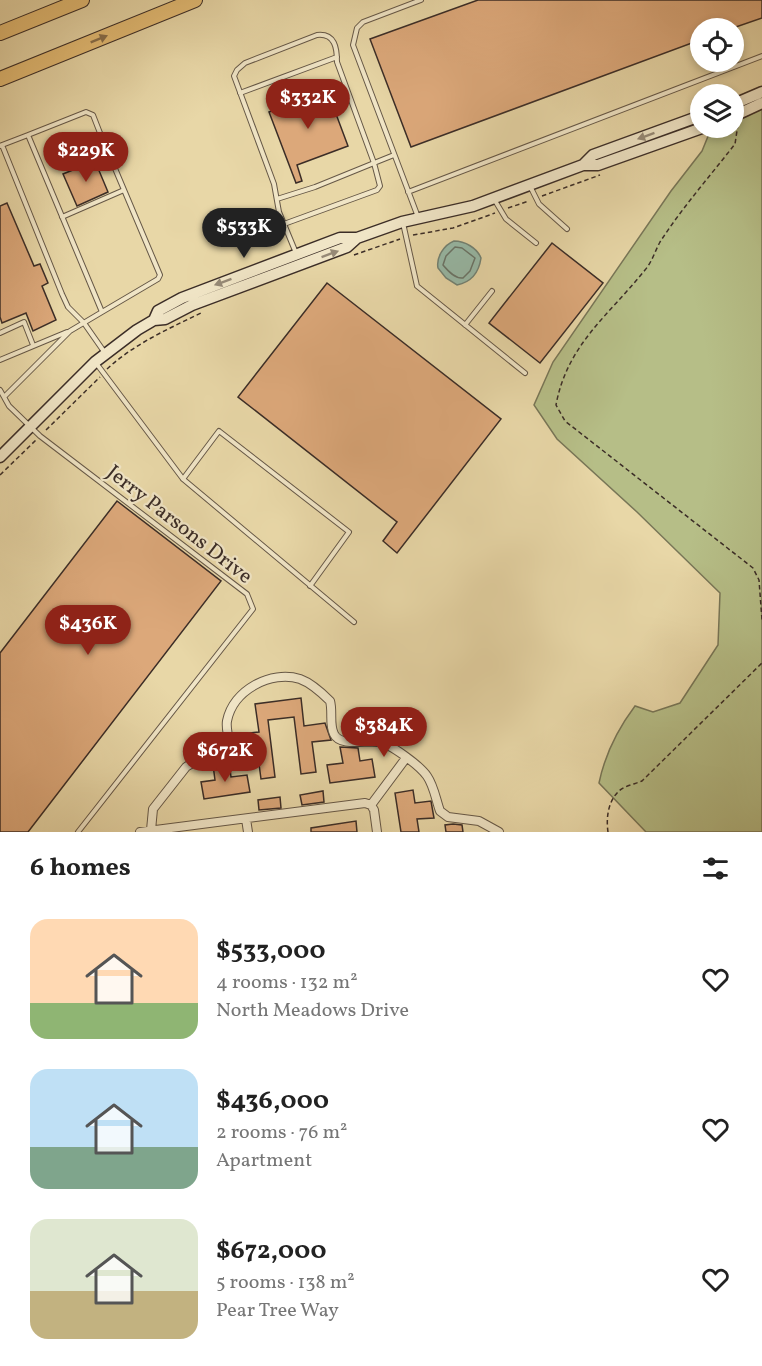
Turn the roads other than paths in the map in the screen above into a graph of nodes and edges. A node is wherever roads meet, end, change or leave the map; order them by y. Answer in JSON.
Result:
{"nodes":[{"id":1,"x":81,"y":0,"type":"edge"},
{"id":2,"x":195,"y":0,"type":"edge"},
{"id":3,"x":422,"y":0,"type":"edge"},
{"id":4,"x":0,"y":33,"type":"edge"},
{"id":5,"x":762,"y":56,"type":"edge"},
{"id":6,"x":337,"y":57,"type":"junction"},
{"id":7,"x":0,"y":79,"type":"edge"},
{"id":8,"x":762,"y":92,"type":"edge"},
{"id":9,"x":240,"y":93,"type":"junction"},
{"id":10,"x":762,"y":103,"type":"edge"},
{"id":11,"x":744,"y":105,"type":"edge"},
{"id":12,"x":744,"y":108,"type":"edge"},
{"id":13,"x":690,"y":120,"type":"edge"},
{"id":14,"x":28,"y":135,"type":"junction"},
{"id":15,"x":690,"y":136,"type":"edge"},
{"id":16,"x":1,"y":145,"type":"edge"},
{"id":17,"x":394,"y":155,"type":"junction"},
{"id":18,"x":374,"y":163,"type":"junction"},
{"id":19,"x":583,"y":165,"type":"junction"},
{"id":20,"x":530,"y":185,"type":"junction"},
{"id":21,"x":124,"y":190,"type":"junction"},
{"id":22,"x":408,"y":192,"type":"junction"},
{"id":23,"x":493,"y":198,"type":"junction"},
{"id":24,"x":277,"y":199,"type":"junction"},
{"id":25,"x":62,"y":217,"type":"junction"},
{"id":26,"x":418,"y":218,"type":"junction"},
{"id":27,"x":402,"y":222,"type":"junction"},
{"id":28,"x":284,"y":224,"type":"junction"},
{"id":29,"x":567,"y":229,"type":"dead end"},
{"id":30,"x":536,"y":243,"type":"dead end"},
{"id":31,"x":298,"y":260,"type":"junction"},
{"id":32,"x":492,"y":291,"type":"dead end"},
{"id":33,"x":102,"y":312,"type":"junction"},
{"id":34,"x":84,"y":323,"type":"junction"},
{"id":35,"x":465,"y":325,"type":"junction"},
{"id":36,"x":70,"y":331,"type":"junction"},
{"id":37,"x":0,"y":333,"type":"edge"},
{"id":38,"x":33,"y":345,"type":"junction"},
{"id":39,"x":105,"y":353,"type":"junction"},
{"id":40,"x":0,"y":360,"type":"edge"},
{"id":41,"x":95,"y":362,"type":"junction"},
{"id":42,"x":525,"y":373,"type":"dead end"},
{"id":43,"x":0,"y":390,"type":"edge"},
{"id":44,"x":4,"y":397,"type":"junction"},
{"id":45,"x":30,"y":427,"type":"junction"},
{"id":46,"x":0,"y":457,"type":"edge"},
{"id":47,"x":183,"y":480,"type":"junction"},
{"id":48,"x":310,"y":586,"type":"junction"},
{"id":49,"x":354,"y":622,"type":"dead end"},
{"id":50,"x":406,"y":758,"type":"junction"},
{"id":51,"x":371,"y":805,"type":"junction"},
{"id":52,"x":246,"y":819,"type":"junction"},
{"id":53,"x":151,"y":831,"type":"edge"},
{"id":54,"x":78,"y":832,"type":"edge"},
{"id":55,"x":140,"y":832,"type":"edge"},
{"id":56,"x":248,"y":832,"type":"edge"},
{"id":57,"x":377,"y":832,"type":"edge"},
{"id":58,"x":499,"y":832,"type":"edge"}],
"edges":[{"from":1,"to":4,"type":"highway"},
{"from":7,"to":2,"type":"highway","one_way":true},
{"from":3,"to":17,"type":"lane"},
{"from":5,"to":22,"type":"lane"},
{"from":6,"to":9,"type":"lane"},
{"from":6,"to":9,"type":"lane"},
{"from":6,"to":18,"type":"lane"},
{"from":8,"to":11,"type":"street"},
{"from":9,"to":24,"type":"lane"},
{"from":10,"to":12,"type":"street"},
{"from":13,"to":19,"type":"street","one_way":true},
{"from":14,"to":16,"type":"lane"},
{"from":14,"to":21,"type":"lane"},
{"from":14,"to":25,"type":"lane"},
{"from":15,"to":19,"type":"street"},
{"from":16,"to":34,"type":"lane"},
{"from":17,"to":18,"type":"lane"},
{"from":17,"to":22,"type":"lane"},
{"from":18,"to":24,"type":"lane"},
{"from":18,"to":28,"type":"lane"},
{"from":19,"to":20,"type":"street"},
{"from":20,"to":23,"type":"street"},
{"from":20,"to":29,"type":"lane"},
{"from":21,"to":25,"type":"lane"},
{"from":21,"to":33,"type":"lane"},
{"from":22,"to":26,"type":"lane"},
{"from":23,"to":26,"type":"street"},
{"from":23,"to":30,"type":"lane"},
{"from":24,"to":28,"type":"lane"},
{"from":25,"to":33,"type":"lane"},
{"from":26,"to":27,"type":"street"},
{"from":27,"to":31,"type":"street"},
{"from":27,"to":35,"type":"lane"},
{"from":28,"to":31,"type":"lane"},
{"from":31,"to":39,"type":"street"},
{"from":32,"to":35,"type":"lane"},
{"from":33,"to":34,"type":"lane"},
{"from":34,"to":36,"type":"lane"},
{"from":34,"to":39,"type":"lane"},
{"from":35,"to":42,"type":"lane"},
{"from":36,"to":38,"type":"lane"},
{"from":36,"to":44,"type":"lane"},
{"from":37,"to":38,"type":"lane"},
{"from":38,"to":40,"type":"lane"},
{"from":39,"to":41,"type":"street"},
{"from":41,"to":45,"type":"street"},
{"from":41,"to":47,"type":"lane"},
{"from":43,"to":44,"type":"lane","name":"Jerry Parsons Drive"},
{"from":44,"to":45,"type":"lane","name":"Jerry Parsons Drive"},
{"from":45,"to":46,"type":"street"},
{"from":45,"to":54,"type":"lane","name":"Jerry Parsons Drive"},
{"from":47,"to":48,"type":"lane"},
{"from":47,"to":48,"type":"lane"},
{"from":48,"to":49,"type":"lane"},
{"from":50,"to":51,"type":"street"},
{"from":50,"to":53,"type":"street"},
{"from":50,"to":58,"type":"street"},
{"from":51,"to":52,"type":"street"},
{"from":51,"to":57,"type":"street"},
{"from":52,"to":53,"type":"street"},
{"from":52,"to":56,"type":"street"},
{"from":53,"to":55,"type":"street"}]}
